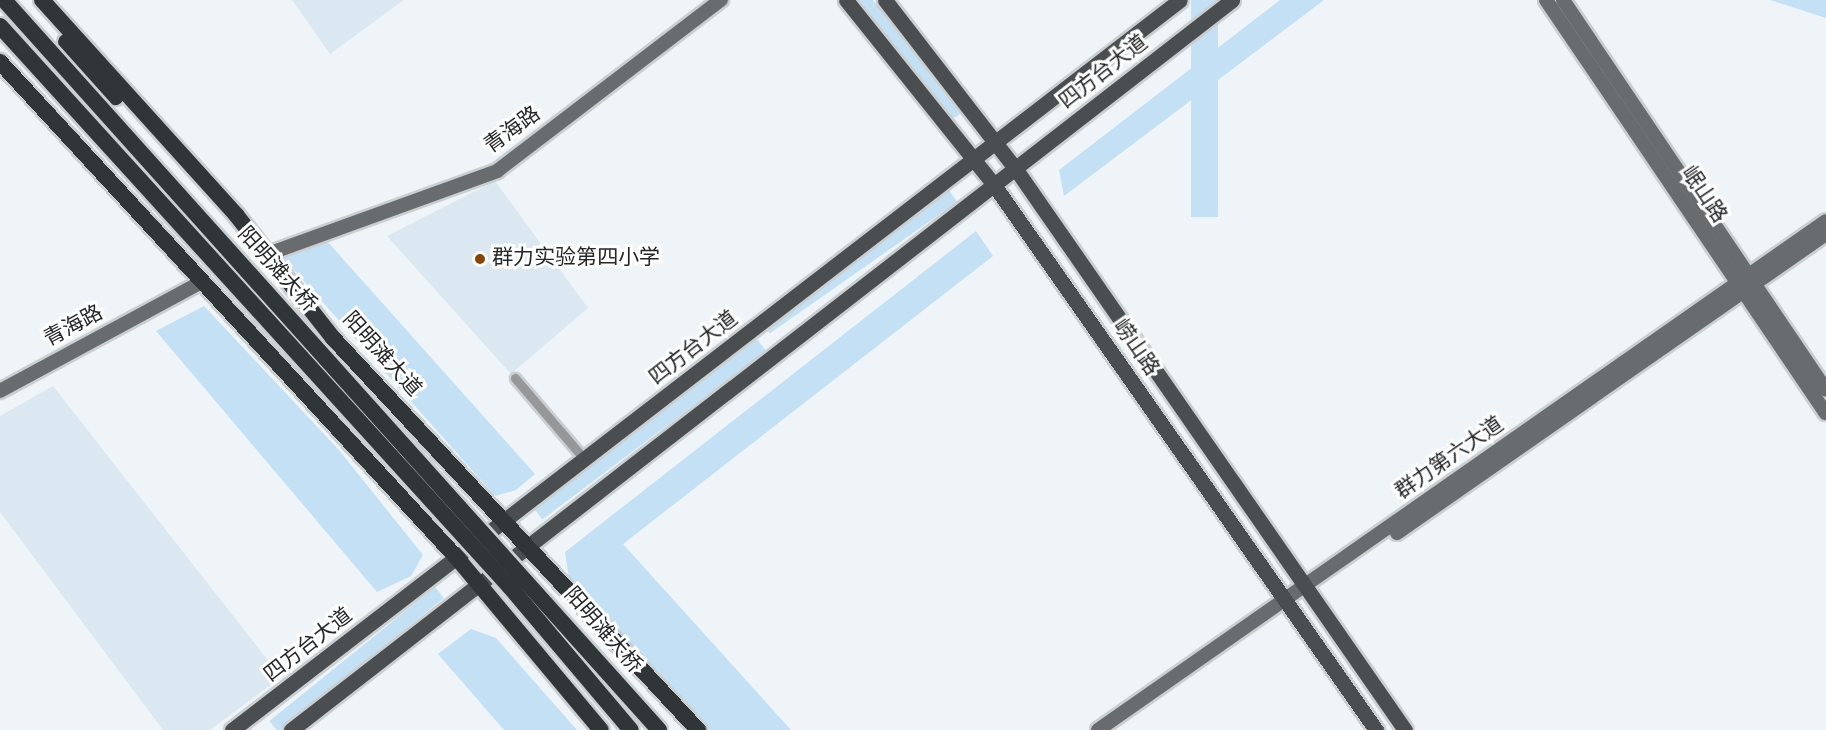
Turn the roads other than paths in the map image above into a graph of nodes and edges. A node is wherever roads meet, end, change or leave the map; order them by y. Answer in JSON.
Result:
{"nodes":[{"id":1,"x":4,"y":0,"type":"edge"},
{"id":2,"x":28,"y":0,"type":"edge"},
{"id":3,"x":721,"y":0,"type":"edge"},
{"id":4,"x":846,"y":0,"type":"edge"},
{"id":5,"x":885,"y":0,"type":"edge"},
{"id":6,"x":1180,"y":0,"type":"edge"},
{"id":7,"x":1232,"y":0,"type":"edge"},
{"id":8,"x":1546,"y":0,"type":"edge"},
{"id":9,"x":1563,"y":0,"type":"edge"},
{"id":10,"x":48,"y":2,"type":"edge"},
{"id":11,"x":0,"y":26,"type":"edge"},
{"id":12,"x":0,"y":49,"type":"edge"},
{"id":13,"x":0,"y":62,"type":"edge"},
{"id":14,"x":994,"y":142,"type":"junction"},
{"id":15,"x":972,"y":161,"type":"junction"},
{"id":16,"x":1015,"y":168,"type":"junction"},
{"id":17,"x":994,"y":185,"type":"junction"},
{"id":18,"x":1826,"y":221,"type":"edge"},
{"id":19,"x":1826,"y":234,"type":"edge"},
{"id":20,"x":268,"y":254,"type":"junction"},
{"id":21,"x":200,"y":283,"type":"junction"},
{"id":22,"x":1745,"y":284,"type":"junction"},
{"id":23,"x":333,"y":338,"type":"junction"},
{"id":24,"x":293,"y":378,"type":"junction"},
{"id":25,"x":515,"y":378,"type":"dead end"},
{"id":26,"x":1826,"y":390,"type":"edge"},
{"id":27,"x":0,"y":391,"type":"edge"},
{"id":28,"x":1826,"y":413,"type":"edge"},
{"id":29,"x":585,"y":460,"type":"junction"},
{"id":30,"x":504,"y":523,"type":"junction"},
{"id":31,"x":527,"y":549,"type":"junction"},
{"id":32,"x":457,"y":558,"type":"junction"},
{"id":33,"x":480,"y":586,"type":"junction"},
{"id":34,"x":1307,"y":590,"type":"junction"},
{"id":35,"x":1289,"y":604,"type":"junction"},
{"id":36,"x":588,"y":617,"type":"junction"},
{"id":37,"x":586,"y":708,"type":"junction"},
{"id":38,"x":232,"y":730,"type":"edge"},
{"id":39,"x":291,"y":730,"type":"edge"},
{"id":40,"x":601,"y":730,"type":"edge"},
{"id":41,"x":607,"y":730,"type":"edge"},
{"id":42,"x":631,"y":730,"type":"edge"},
{"id":43,"x":659,"y":730,"type":"edge"},
{"id":44,"x":682,"y":730,"type":"edge"},
{"id":45,"x":698,"y":730,"type":"edge"},
{"id":46,"x":1098,"y":730,"type":"edge"},
{"id":47,"x":1115,"y":730,"type":"edge"},
{"id":48,"x":1376,"y":730,"type":"edge"},
{"id":49,"x":1405,"y":730,"type":"edge"}],
"edges":[{"from":1,"to":43,"type":"highway","name":"阳明滩大桥","bridge":true},
{"from":2,"to":23,"type":"highway"},
{"from":3,"to":20,"type":"main road","name":"青海路"},
{"from":4,"to":15,"type":"main road","name":"崂山路"},
{"from":5,"to":14,"type":"main road","name":"崂山路"},
{"from":6,"to":14,"type":"main road","name":"四方台大道"},
{"from":7,"to":16,"type":"main road","name":"四方台大道"},
{"from":8,"to":22,"type":"main road","name":"岷山路"},
{"from":9,"to":22,"type":"main road","name":"岷山路"},
{"from":10,"to":20,"type":"highway","name":"阳明滩大道"},
{"from":11,"to":42,"type":"highway","name":"阳明滩大桥","bridge":true},
{"from":12,"to":24,"type":"highway"},
{"from":13,"to":21,"type":"highway"},
{"from":14,"to":15,"type":"main road","name":"四方台大道"},
{"from":14,"to":16,"type":"main road","name":"崂山路"},
{"from":15,"to":17,"type":"main road","name":"崂山路"},
{"from":15,"to":29,"type":"main road","name":"四方台大道"},
{"from":16,"to":17,"type":"main road","name":"四方台大道"},
{"from":16,"to":34,"type":"main road","name":"崂山路"},
{"from":17,"to":31,"type":"main road","name":"四方台大道"},
{"from":17,"to":35,"type":"main road","name":"崂山路"},
{"from":18,"to":22,"type":"main road","name":"群力第六大道"},
{"from":19,"to":22,"type":"main road","name":"群力第六大道"},
{"from":20,"to":23,"type":"highway","name":"阳明滩大道"},
{"from":21,"to":24,"type":"highway"},
{"from":21,"to":27,"type":"main road","name":"青海路"},
{"from":22,"to":26,"type":"main road","name":"岷山路"},
{"from":22,"to":28,"type":"main road","name":"岷山路"},
{"from":22,"to":34,"type":"main road","name":"群力第六大道"},
{"from":23,"to":30,"type":"highway","name":"阳明滩大道"},
{"from":24,"to":32,"type":"highway"},
{"from":25,"to":29,"type":"street"},
{"from":29,"to":30,"type":"main road","name":"四方台大道"},
{"from":30,"to":31,"type":"highway","name":"阳明滩大道"},
{"from":30,"to":32,"type":"main road","name":"四方台大道"},
{"from":31,"to":33,"type":"main road","name":"四方台大道"},
{"from":31,"to":36,"type":"highway","name":"阳明滩大道"},
{"from":32,"to":33,"type":"highway"},
{"from":32,"to":38,"type":"main road","name":"四方台大道"},
{"from":33,"to":37,"type":"highway"},
{"from":33,"to":39,"type":"main road","name":"四方台大道"},
{"from":34,"to":35,"type":"main road","name":"群力第六大道"},
{"from":34,"to":49,"type":"main road","name":"崂山路"},
{"from":35,"to":46,"type":"main road","name":"群力第六大道"},
{"from":35,"to":47,"type":"main road","name":"群力第六大道"},
{"from":35,"to":48,"type":"main road","name":"崂山路"},
{"from":36,"to":44,"type":"highway"},
{"from":36,"to":45,"type":"highway","name":"阳明滩大道"},
{"from":37,"to":40,"type":"highway"},
{"from":37,"to":41,"type":"highway"}]}
